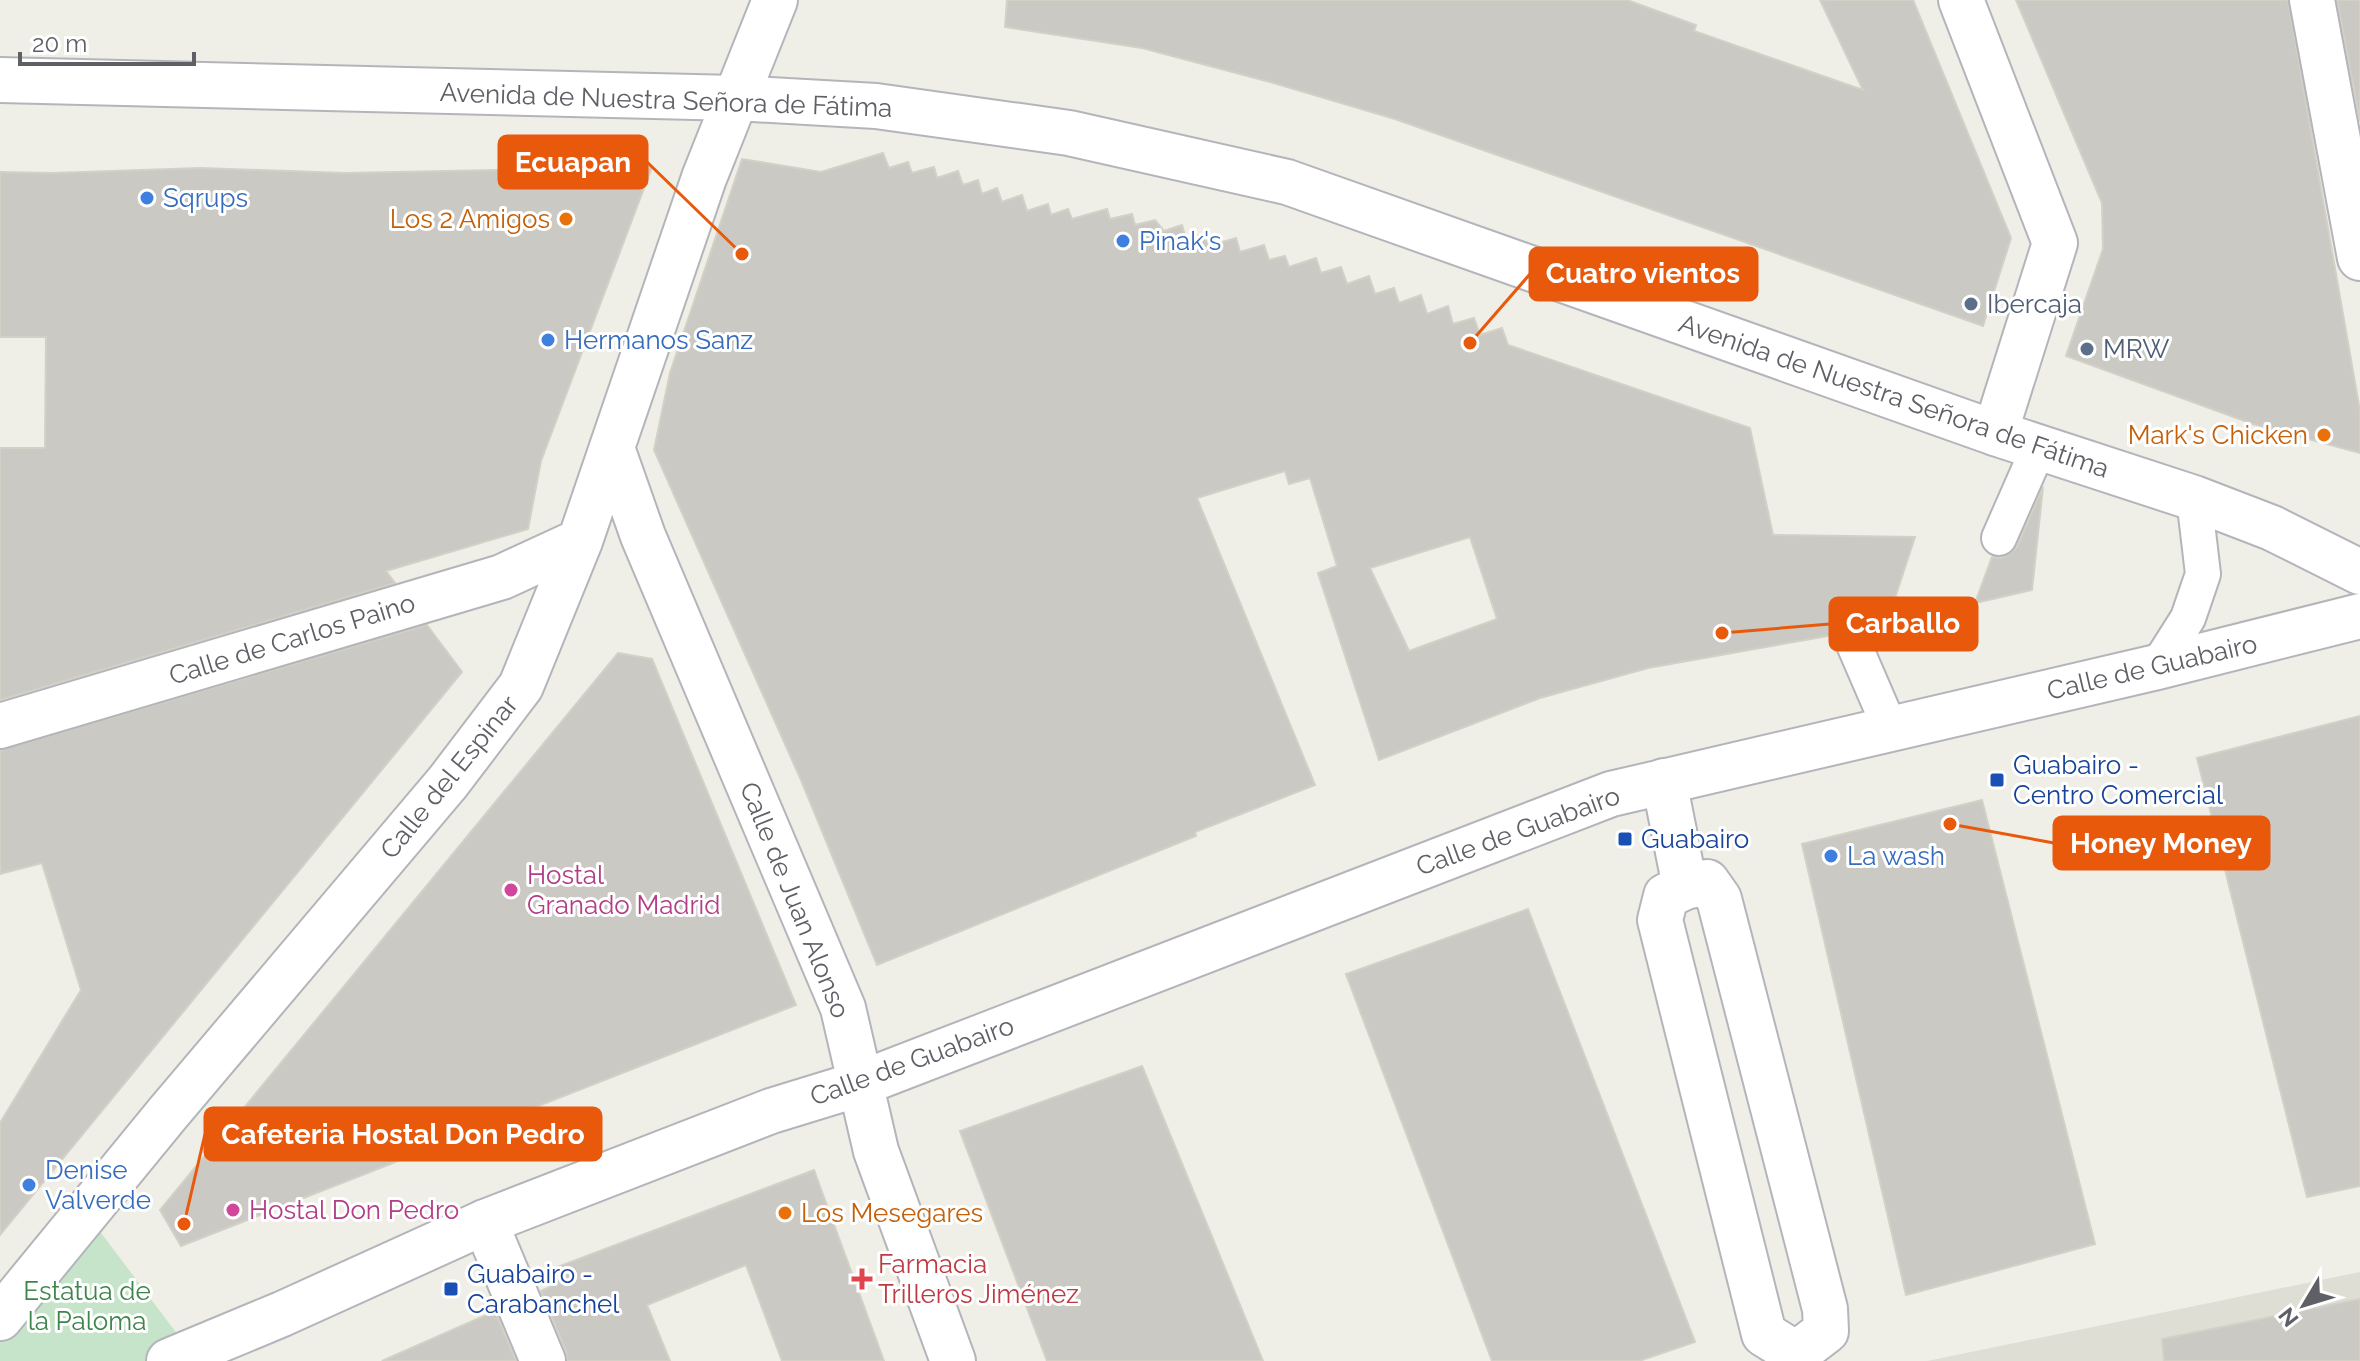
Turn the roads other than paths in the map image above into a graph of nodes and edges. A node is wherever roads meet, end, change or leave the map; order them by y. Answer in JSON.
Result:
{"nodes":[{"id":1,"x":775,"y":0,"type":"edge"},
{"id":2,"x":1961,"y":0,"type":"edge"},
{"id":3,"x":2312,"y":0,"type":"edge"},
{"id":4,"x":0,"y":80,"type":"edge"},
{"id":5,"x":736,"y":98,"type":"junction"},
{"id":6,"x":2360,"y":258,"type":"edge"},
{"id":7,"x":1995,"y":433,"type":"junction"},
{"id":8,"x":2039,"y":447,"type":"junction"},
{"id":9,"x":612,"y":448,"type":"junction"},
{"id":10,"x":2194,"y":498,"type":"junction"},
{"id":11,"x":1999,"y":538,"type":"dead end"},
{"id":12,"x":580,"y":541,"type":"junction"},
{"id":13,"x":2360,"y":572,"type":"edge"},
{"id":14,"x":2360,"y":616,"type":"edge"},
{"id":15,"x":1882,"y":624,"type":"dead end"},
{"id":16,"x":2157,"y":667,"type":"junction"},
{"id":17,"x":0,"y":726,"type":"edge"},
{"id":18,"x":1890,"y":728,"type":"junction"},
{"id":19,"x":1664,"y":781,"type":"junction"},
{"id":20,"x":1685,"y":887,"type":"junction"},
{"id":21,"x":859,"y":1084,"type":"junction"},
{"id":22,"x":485,"y":1222,"type":"junction"},
{"id":23,"x":0,"y":1318,"type":"edge"},
{"id":24,"x":169,"y":1361,"type":"edge"},
{"id":25,"x":543,"y":1361,"type":"edge"},
{"id":26,"x":953,"y":1361,"type":"edge"}],
"edges":[{"from":1,"to":5,"type":"street","name":"Calle del Espinar"},
{"from":2,"to":7,"type":"street"},
{"from":3,"to":6,"type":"street"},
{"from":4,"to":5,"type":"street","name":"Avenida de Nuestra Señora de Fátima"},
{"from":5,"to":7,"type":"street","name":"Avenida de Nuestra Señora de Fátima"},
{"from":5,"to":9,"type":"street","name":"Calle del Espinar"},
{"from":7,"to":8,"type":"street","name":"Avenida de Nuestra Señora de Fátima"},
{"from":8,"to":10,"type":"street","name":"Avenida de Nuestra Señora de Fátima"},
{"from":8,"to":11,"type":"lane"},
{"from":9,"to":12,"type":"street","name":"Calle del Espinar"},
{"from":9,"to":21,"type":"street","name":"Calle de Juan Alonso"},
{"from":10,"to":13,"type":"street","name":"Avenida de Nuestra Señora de Fátima"},
{"from":10,"to":16,"type":"lane"},
{"from":12,"to":17,"type":"street","name":"Calle de Carlos Paino"},
{"from":12,"to":23,"type":"street","name":"Calle del Espinar"},
{"from":14,"to":16,"type":"street","name":"Calle de Guabairo"},
{"from":15,"to":18,"type":"lane"},
{"from":16,"to":18,"type":"street","name":"Calle de Guabairo"},
{"from":18,"to":19,"type":"street","name":"Calle de Guabairo"},
{"from":19,"to":20,"type":"street"},
{"from":19,"to":21,"type":"street","name":"Calle de Guabairo"},
{"from":20,"to":20,"type":"street"},
{"from":21,"to":22,"type":"street","name":"Calle de Guabairo"},
{"from":21,"to":26,"type":"street","name":"Calle de Juan Alonso"},
{"from":22,"to":24,"type":"street","name":"Calle de Guabairo"},
{"from":22,"to":25,"type":"street"}]}
